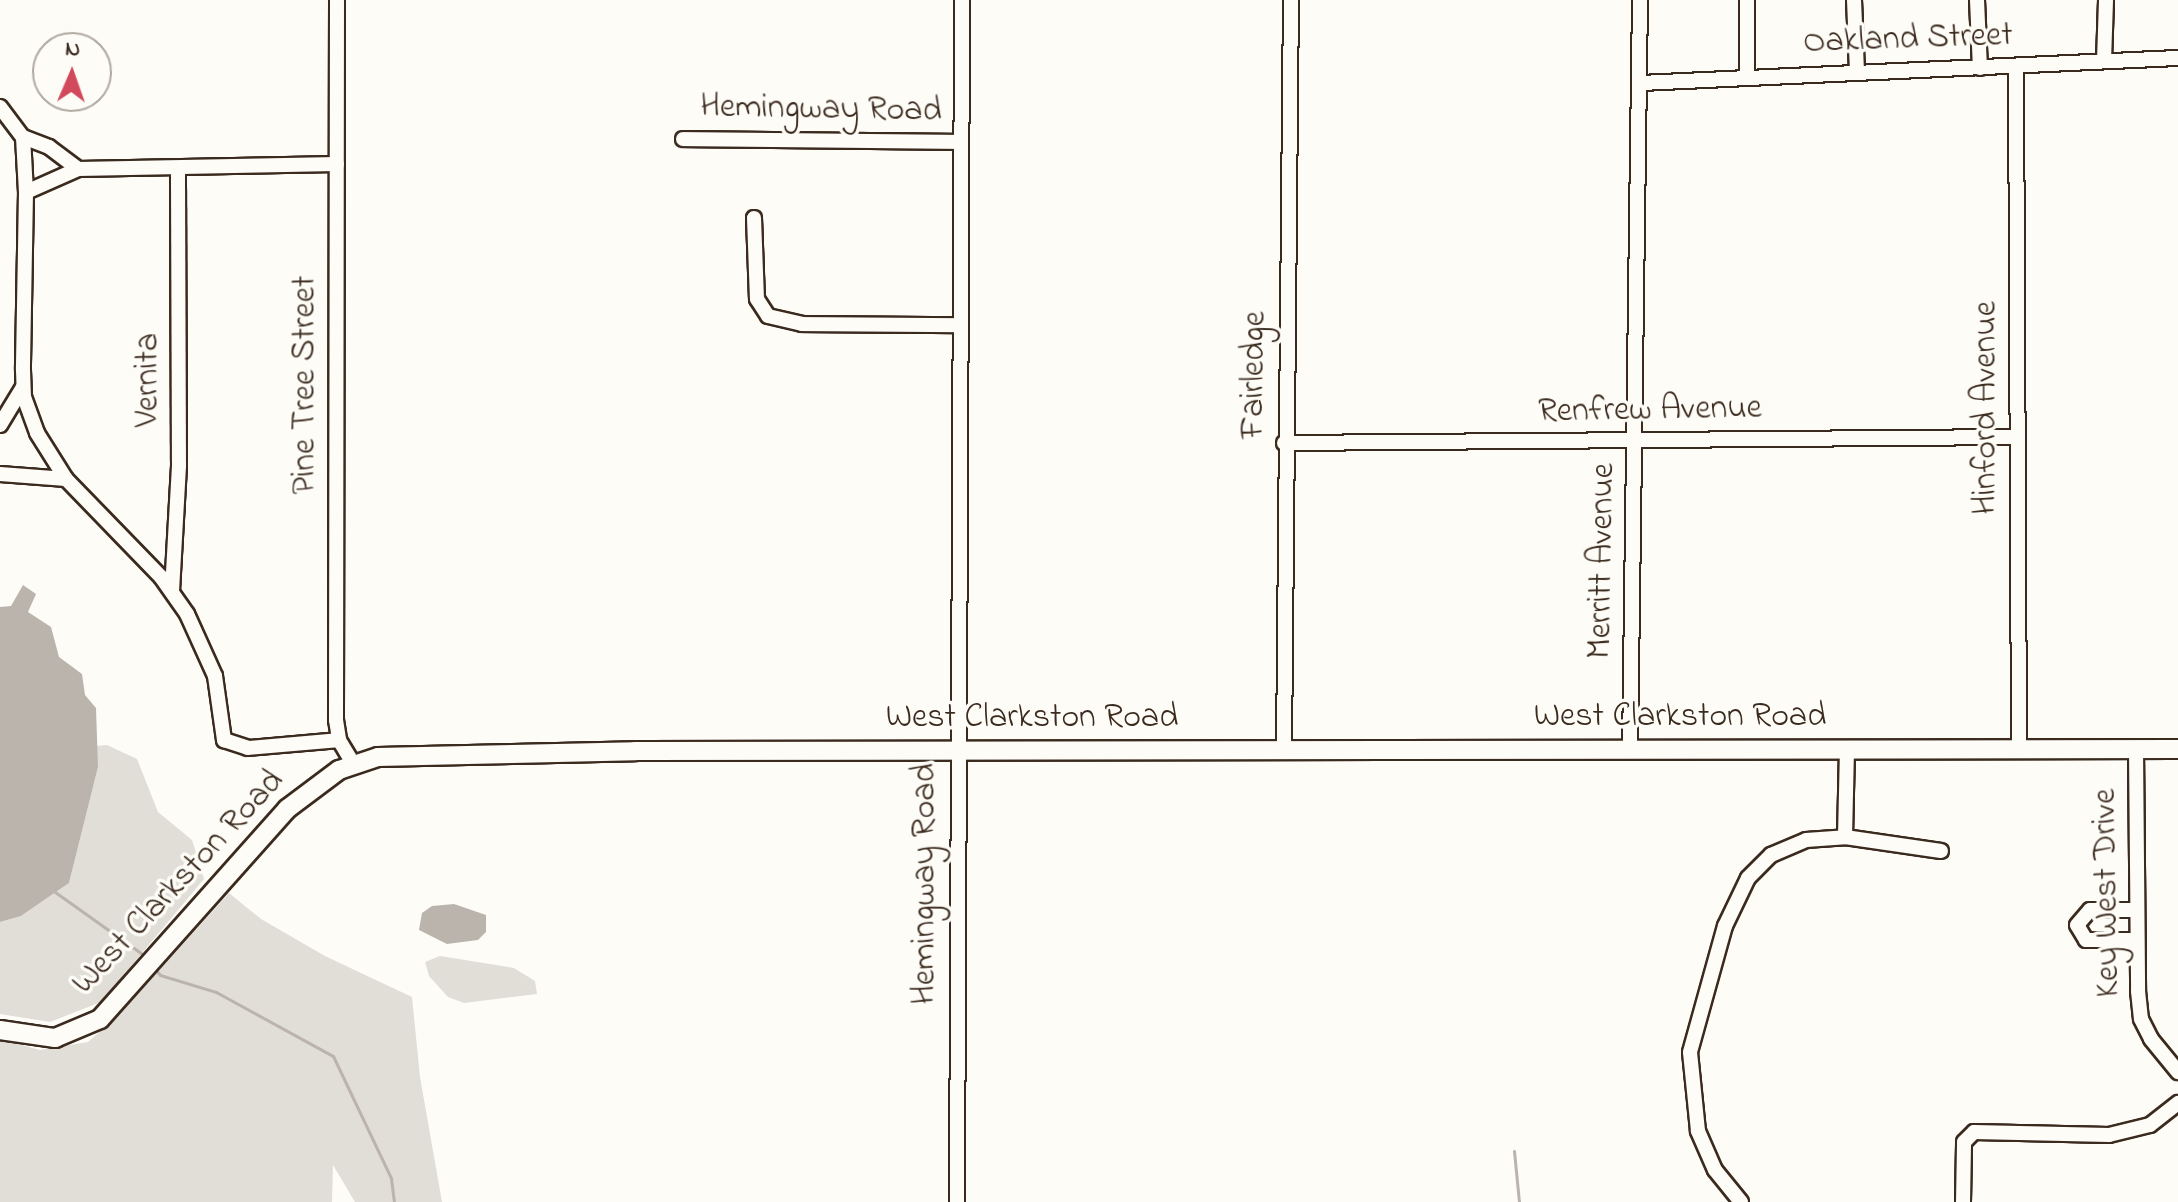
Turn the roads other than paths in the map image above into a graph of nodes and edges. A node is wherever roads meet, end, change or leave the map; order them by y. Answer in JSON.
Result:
{"nodes":[{"id":1,"x":337,"y":0,"type":"edge"},
{"id":2,"x":962,"y":0,"type":"edge"},
{"id":3,"x":1291,"y":0,"type":"edge"},
{"id":4,"x":1640,"y":0,"type":"edge"},
{"id":5,"x":1747,"y":0,"type":"edge"},
{"id":6,"x":1854,"y":0,"type":"edge"},
{"id":7,"x":1977,"y":0,"type":"edge"},
{"id":8,"x":2106,"y":0,"type":"edge"},
{"id":9,"x":2178,"y":58,"type":"edge"},
{"id":10,"x":2104,"y":61,"type":"junction"},
{"id":11,"x":2016,"y":66,"type":"junction"},
{"id":12,"x":1980,"y":68,"type":"junction"},
{"id":13,"x":1857,"y":72,"type":"junction"},
{"id":14,"x":1747,"y":77,"type":"junction"},
{"id":15,"x":1641,"y":83,"type":"junction"},
{"id":16,"x":0,"y":107,"type":"edge"},
{"id":17,"x":23,"y":137,"type":"junction"},
{"id":18,"x":683,"y":139,"type":"dead end"},
{"id":19,"x":959,"y":142,"type":"junction"},
{"id":20,"x":337,"y":164,"type":"junction"},
{"id":21,"x":178,"y":168,"type":"junction"},
{"id":22,"x":78,"y":169,"type":"junction"},
{"id":23,"x":26,"y":192,"type":"junction"},
{"id":24,"x":754,"y":218,"type":"dead end"},
{"id":25,"x":958,"y":325,"type":"junction"},
{"id":26,"x":23,"y":387,"type":"junction"},
{"id":27,"x":2,"y":422,"type":"edge"},
{"id":28,"x":34,"y":426,"type":"junction"},
{"id":29,"x":2016,"y":437,"type":"junction"},
{"id":30,"x":1634,"y":441,"type":"junction"},
{"id":31,"x":1284,"y":443,"type":"junction"},
{"id":32,"x":0,"y":474,"type":"edge"},
{"id":33,"x":66,"y":479,"type":"junction"},
{"id":34,"x":172,"y":591,"type":"junction"},
{"id":35,"x":339,"y":740,"type":"junction"},
{"id":36,"x":2019,"y":749,"type":"junction"},
{"id":37,"x":2136,"y":749,"type":"junction"},
{"id":38,"x":2178,"y":749,"type":"edge"},
{"id":39,"x":1847,"y":750,"type":"junction"},
{"id":40,"x":956,"y":751,"type":"junction"},
{"id":41,"x":1284,"y":751,"type":"junction"},
{"id":42,"x":1630,"y":751,"type":"junction"},
{"id":43,"x":354,"y":765,"type":"junction"},
{"id":44,"x":1845,"y":837,"type":"junction"},
{"id":45,"x":1941,"y":851,"type":"dead end"},
{"id":46,"x":2136,"y":910,"type":"junction"},
{"id":47,"x":2136,"y":940,"type":"junction"},
{"id":48,"x":0,"y":1030,"type":"edge"},
{"id":49,"x":2178,"y":1072,"type":"edge"},
{"id":50,"x":2178,"y":1103,"type":"edge"},
{"id":51,"x":957,"y":1202,"type":"edge"},
{"id":52,"x":1741,"y":1202,"type":"edge"},
{"id":53,"x":1963,"y":1202,"type":"edge"}],
"edges":[{"from":1,"to":20,"type":"street","name":"Pine Tree Street"},
{"from":2,"to":19,"type":"street","name":"Hemingway Road"},
{"from":3,"to":31,"type":"street","name":"Fairledge"},
{"from":4,"to":15,"type":"street","name":"Merritt Avenue"},
{"from":5,"to":14,"type":"street"},
{"from":6,"to":13,"type":"street"},
{"from":7,"to":12,"type":"street"},
{"from":8,"to":10,"type":"street"},
{"from":9,"to":10,"type":"street","name":"Oakland Street"},
{"from":10,"to":11,"type":"street","name":"Oakland Street"},
{"from":11,"to":12,"type":"street","name":"Oakland Street"},
{"from":11,"to":29,"type":"street","name":"Hinford Avenue"},
{"from":12,"to":13,"type":"street","name":"Oakland Street"},
{"from":13,"to":14,"type":"street","name":"Oakland Street"},
{"from":14,"to":15,"type":"street","name":"Oakland Street"},
{"from":15,"to":30,"type":"street","name":"Merritt Avenue"},
{"from":16,"to":17,"type":"street"},
{"from":17,"to":22,"type":"street"},
{"from":17,"to":23,"type":"street"},
{"from":18,"to":19,"type":"street","name":"Hemingway Road"},
{"from":19,"to":25,"type":"street","name":"Hemingway Road"},
{"from":20,"to":21,"type":"street"},
{"from":20,"to":35,"type":"street","name":"Pine Tree Street"},
{"from":21,"to":22,"type":"street"},
{"from":21,"to":34,"type":"street","name":"Vernita"},
{"from":22,"to":23,"type":"street"},
{"from":23,"to":26,"type":"street"},
{"from":24,"to":25,"type":"street"},
{"from":25,"to":40,"type":"street","name":"Hemingway Road"},
{"from":26,"to":27,"type":"street"},
{"from":26,"to":28,"type":"street"},
{"from":27,"to":28,"type":"street"},
{"from":28,"to":33,"type":"street"},
{"from":29,"to":30,"type":"street","name":"Renfrew Avenue"},
{"from":29,"to":36,"type":"street","name":"Hinford Avenue"},
{"from":30,"to":31,"type":"street","name":"Renfrew Avenue"},
{"from":30,"to":42,"type":"street","name":"Merritt Avenue"},
{"from":31,"to":41,"type":"street","name":"Fairledge"},
{"from":32,"to":33,"type":"street"},
{"from":33,"to":34,"type":"street"},
{"from":34,"to":35,"type":"street"},
{"from":35,"to":43,"type":"street"},
{"from":36,"to":37,"type":"main road","name":"West Clarkston Road"},
{"from":36,"to":39,"type":"main road","name":"West Clarkston Road"},
{"from":37,"to":38,"type":"main road","name":"West Clarkston Road"},
{"from":37,"to":46,"type":"street","name":"Key West Drive"},
{"from":39,"to":42,"type":"main road","name":"West Clarkston Road"},
{"from":39,"to":44,"type":"street"},
{"from":40,"to":41,"type":"main road","name":"West Clarkston Road"},
{"from":40,"to":43,"type":"main road","name":"West Clarkston Road"},
{"from":40,"to":51,"type":"street","name":"Hemingway Road"},
{"from":41,"to":42,"type":"main road","name":"West Clarkston Road"},
{"from":43,"to":48,"type":"main road","name":"West Clarkston Road"},
{"from":44,"to":45,"type":"street"},
{"from":44,"to":52,"type":"street"},
{"from":46,"to":47,"type":"street","name":"Key West Drive"},
{"from":46,"to":47,"type":"street"},
{"from":47,"to":49,"type":"street","name":"Key West Drive"},
{"from":50,"to":53,"type":"street"}]}
